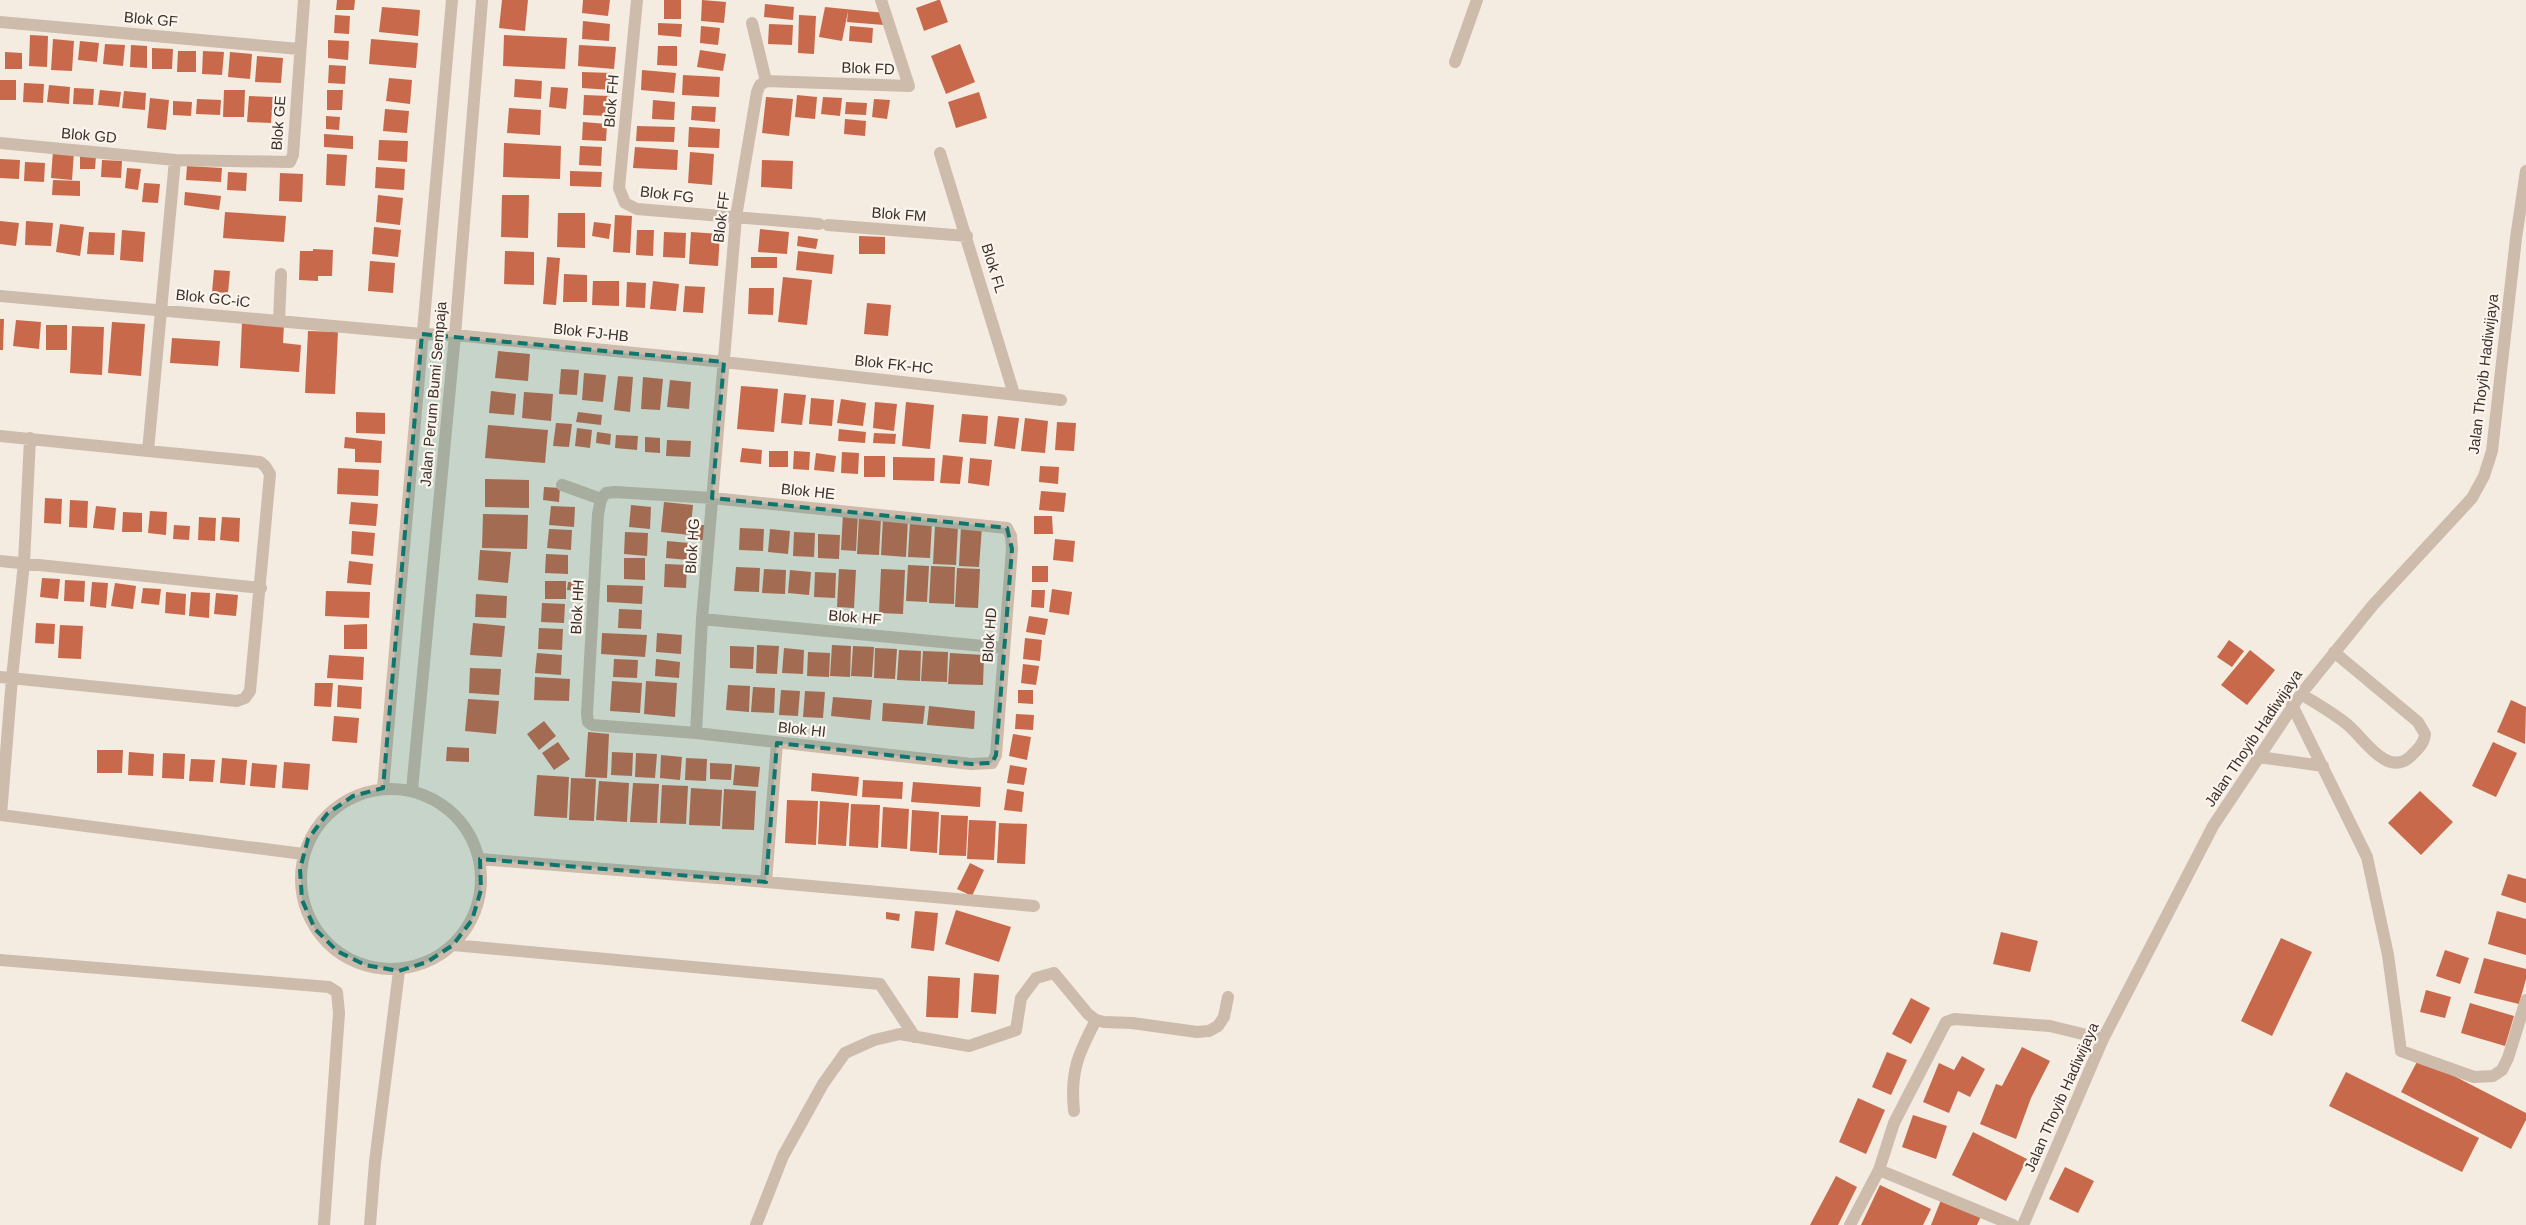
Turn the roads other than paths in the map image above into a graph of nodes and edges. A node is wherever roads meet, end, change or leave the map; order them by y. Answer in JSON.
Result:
{"nodes":[{"id":1,"x":304,"y":0,"type":"edge"},
{"id":2,"x":452,"y":0,"type":"edge"},
{"id":3,"x":482,"y":0,"type":"edge"},
{"id":4,"x":637,"y":0,"type":"edge"},
{"id":5,"x":881,"y":0,"type":"edge"},
{"id":6,"x":1477,"y":0,"type":"edge"},
{"id":7,"x":0,"y":22,"type":"edge"},
{"id":8,"x":752,"y":23,"type":"dead end"},
{"id":9,"x":300,"y":49,"type":"junction"},
{"id":10,"x":1455,"y":62,"type":"dead end"},
{"id":11,"x":766,"y":82,"type":"junction"},
{"id":12,"x":0,"y":143,"type":"edge"},
{"id":13,"x":940,"y":153,"type":"dead end"},
{"id":14,"x":175,"y":160,"type":"junction"},
{"id":15,"x":2526,"y":171,"type":"edge"},
{"id":16,"x":625,"y":203,"type":"joint"},
{"id":17,"x":736,"y":217,"type":"junction"},
{"id":18,"x":967,"y":236,"type":"junction"},
{"id":19,"x":281,"y":274,"type":"dead end"},
{"id":20,"x":0,"y":296,"type":"edge"},
{"id":21,"x":161,"y":309,"type":"junction"},
{"id":22,"x":279,"y":321,"type":"junction"},
{"id":23,"x":422,"y":334,"type":"junction"},
{"id":24,"x":455,"y":335,"type":"junction"},
{"id":25,"x":724,"y":362,"type":"junction"},
{"id":26,"x":1014,"y":394,"type":"junction"},
{"id":27,"x":1061,"y":400,"type":"dead end"},
{"id":28,"x":0,"y":436,"type":"edge"},
{"id":29,"x":30,"y":438,"type":"junction"},
{"id":30,"x":148,"y":451,"type":"junction"},
{"id":31,"x":562,"y":485,"type":"dead end"},
{"id":32,"x":712,"y":498,"type":"junction"},
{"id":33,"x":601,"y":499,"type":"junction"},
{"id":34,"x":998,"y":526,"type":"joint"},
{"id":35,"x":0,"y":561,"type":"edge"},
{"id":36,"x":24,"y":563,"type":"junction"},
{"id":37,"x":261,"y":588,"type":"junction"},
{"id":38,"x":702,"y":619,"type":"junction"},
{"id":39,"x":1004,"y":648,"type":"junction"},
{"id":40,"x":2334,"y":652,"type":"junction"},
{"id":41,"x":6,"y":677,"type":"edge"},
{"id":42,"x":2301,"y":694,"type":"junction"},
{"id":43,"x":2292,"y":705,"type":"junction"},
{"id":44,"x":599,"y":727,"type":"joint"},
{"id":45,"x":696,"y":733,"type":"junction"},
{"id":46,"x":776,"y":743,"type":"junction"},
{"id":47,"x":996,"y":755,"type":"joint"},
{"id":48,"x":2259,"y":758,"type":"junction"},
{"id":49,"x":2324,"y":766,"type":"junction"},
{"id":50,"x":383,"y":788,"type":"junction"},
{"id":51,"x":412,"y":790,"type":"junction"},
{"id":52,"x":0,"y":815,"type":"edge"},
{"id":53,"x":303,"y":854,"type":"junction"},
{"id":54,"x":480,"y":859,"type":"junction"},
{"id":55,"x":766,"y":882,"type":"junction"},
{"id":56,"x":1034,"y":906,"type":"dead end"},
{"id":57,"x":453,"y":945,"type":"junction"},
{"id":58,"x":0,"y":960,"type":"edge"},
{"id":59,"x":399,"y":971,"type":"junction"},
{"id":60,"x":1228,"y":997,"type":"dead end"},
{"id":61,"x":2526,"y":1000,"type":"edge"},
{"id":62,"x":1096,"y":1020,"type":"junction"},
{"id":63,"x":915,"y":1037,"type":"junction"},
{"id":64,"x":2103,"y":1039,"type":"junction"},
{"id":65,"x":1074,"y":1111,"type":"dead end"},
{"id":66,"x":1879,"y":1170,"type":"junction"},
{"id":67,"x":324,"y":1225,"type":"edge"},
{"id":68,"x":370,"y":1225,"type":"edge"},
{"id":69,"x":756,"y":1225,"type":"edge"},
{"id":70,"x":1850,"y":1225,"type":"edge"},
{"id":71,"x":2013,"y":1225,"type":"edge"},
{"id":72,"x":2023,"y":1225,"type":"edge"}],
"edges":[{"from":1,"to":9,"type":"street","name":"Blok GE"},
{"from":2,"to":23,"type":"street","name":"Jalan Perum Bumi Sempaja"},
{"from":3,"to":24,"type":"street","name":"Jalan Perum Bumi Sempaja"},
{"from":4,"to":16,"type":"street","name":"Blok FH"},
{"from":5,"to":11,"type":"street","name":"Blok FD"},
{"from":6,"to":10,"type":"street"},
{"from":7,"to":9,"type":"street","name":"Blok GF"},
{"from":8,"to":11,"type":"street"},
{"from":9,"to":14,"type":"street","name":"Blok GE"},
{"from":11,"to":17,"type":"street","name":"Blok FF"},
{"from":12,"to":14,"type":"street","name":"Blok GD"},
{"from":13,"to":18,"type":"street","name":"Blok FL"},
{"from":14,"to":21,"type":"street"},
{"from":15,"to":40,"type":"street","name":"Jalan Thoyib Hadiwijaya"},
{"from":16,"to":17,"type":"street","name":"Blok FG"},
{"from":17,"to":18,"type":"street","name":"Blok FM"},
{"from":17,"to":25,"type":"street","name":"Blok FF"},
{"from":18,"to":26,"type":"street","name":"Blok FL"},
{"from":19,"to":22,"type":"street"},
{"from":20,"to":21,"type":"street","name":"Blok GC-iC"},
{"from":21,"to":22,"type":"street","name":"Blok GC-iC"},
{"from":21,"to":30,"type":"street"},
{"from":22,"to":23,"type":"street","name":"Blok GC-iC"},
{"from":23,"to":24,"type":"street","name":"Blok FJ-HB"},
{"from":23,"to":50,"type":"street","name":"Jalan Perum Bumi Sempaja"},
{"from":24,"to":25,"type":"street","name":"Blok FJ-HB"},
{"from":24,"to":51,"type":"street","name":"Jalan Perum Bumi Sempaja"},
{"from":25,"to":26,"type":"street","name":"Blok FK-HC"},
{"from":25,"to":32,"type":"street","name":"Blok HG"},
{"from":26,"to":27,"type":"street","name":"Blok FK-HC"},
{"from":28,"to":29,"type":"street"},
{"from":29,"to":30,"type":"street"},
{"from":29,"to":36,"type":"street"},
{"from":30,"to":37,"type":"street"},
{"from":31,"to":33,"type":"street"},
{"from":32,"to":33,"type":"street","name":"Blok HE"},
{"from":32,"to":34,"type":"street","name":"Blok HE"},
{"from":32,"to":38,"type":"street","name":"Blok HG"},
{"from":33,"to":44,"type":"street","name":"Blok HH"},
{"from":34,"to":39,"type":"street","name":"Blok HD"},
{"from":35,"to":36,"type":"street"},
{"from":36,"to":37,"type":"street"},
{"from":36,"to":41,"type":"street"},
{"from":37,"to":41,"type":"street"},
{"from":38,"to":39,"type":"street","name":"Blok HF"},
{"from":38,"to":45,"type":"street","name":"Blok HG"},
{"from":39,"to":47,"type":"street","name":"Blok HD"},
{"from":40,"to":42,"type":"street","name":"Jalan Thoyib Hadiwijaya"},
{"from":40,"to":42,"type":"street"},
{"from":41,"to":52,"type":"street"},
{"from":42,"to":43,"type":"street","name":"Jalan Thoyib Hadiwijaya"},
{"from":43,"to":48,"type":"street","name":"Jalan Thoyib Hadiwijaya"},
{"from":43,"to":49,"type":"street"},
{"from":44,"to":45,"type":"street","name":"Blok HI"},
{"from":45,"to":46,"type":"street","name":"Blok HI"},
{"from":46,"to":47,"type":"street","name":"Blok HI"},
{"from":46,"to":55,"type":"street"},
{"from":48,"to":49,"type":"street"},
{"from":48,"to":64,"type":"street","name":"Jalan Thoyib Hadiwijaya"},
{"from":49,"to":61,"type":"street"},
{"from":50,"to":51,"type":"street"},
{"from":50,"to":53,"type":"street"},
{"from":51,"to":54,"type":"street"},
{"from":52,"to":53,"type":"street"},
{"from":53,"to":59,"type":"street"},
{"from":54,"to":55,"type":"street"},
{"from":54,"to":57,"type":"street"},
{"from":55,"to":56,"type":"street"},
{"from":57,"to":59,"type":"street"},
{"from":57,"to":63,"type":"street"},
{"from":58,"to":67,"type":"street"},
{"from":59,"to":68,"type":"street"},
{"from":60,"to":62,"type":"street"},
{"from":62,"to":63,"type":"street"},
{"from":62,"to":65,"type":"street"},
{"from":63,"to":69,"type":"street"},
{"from":64,"to":66,"type":"street"},
{"from":64,"to":72,"type":"street","name":"Jalan Thoyib Hadiwijaya"},
{"from":66,"to":70,"type":"street"},
{"from":66,"to":71,"type":"street"}]}
